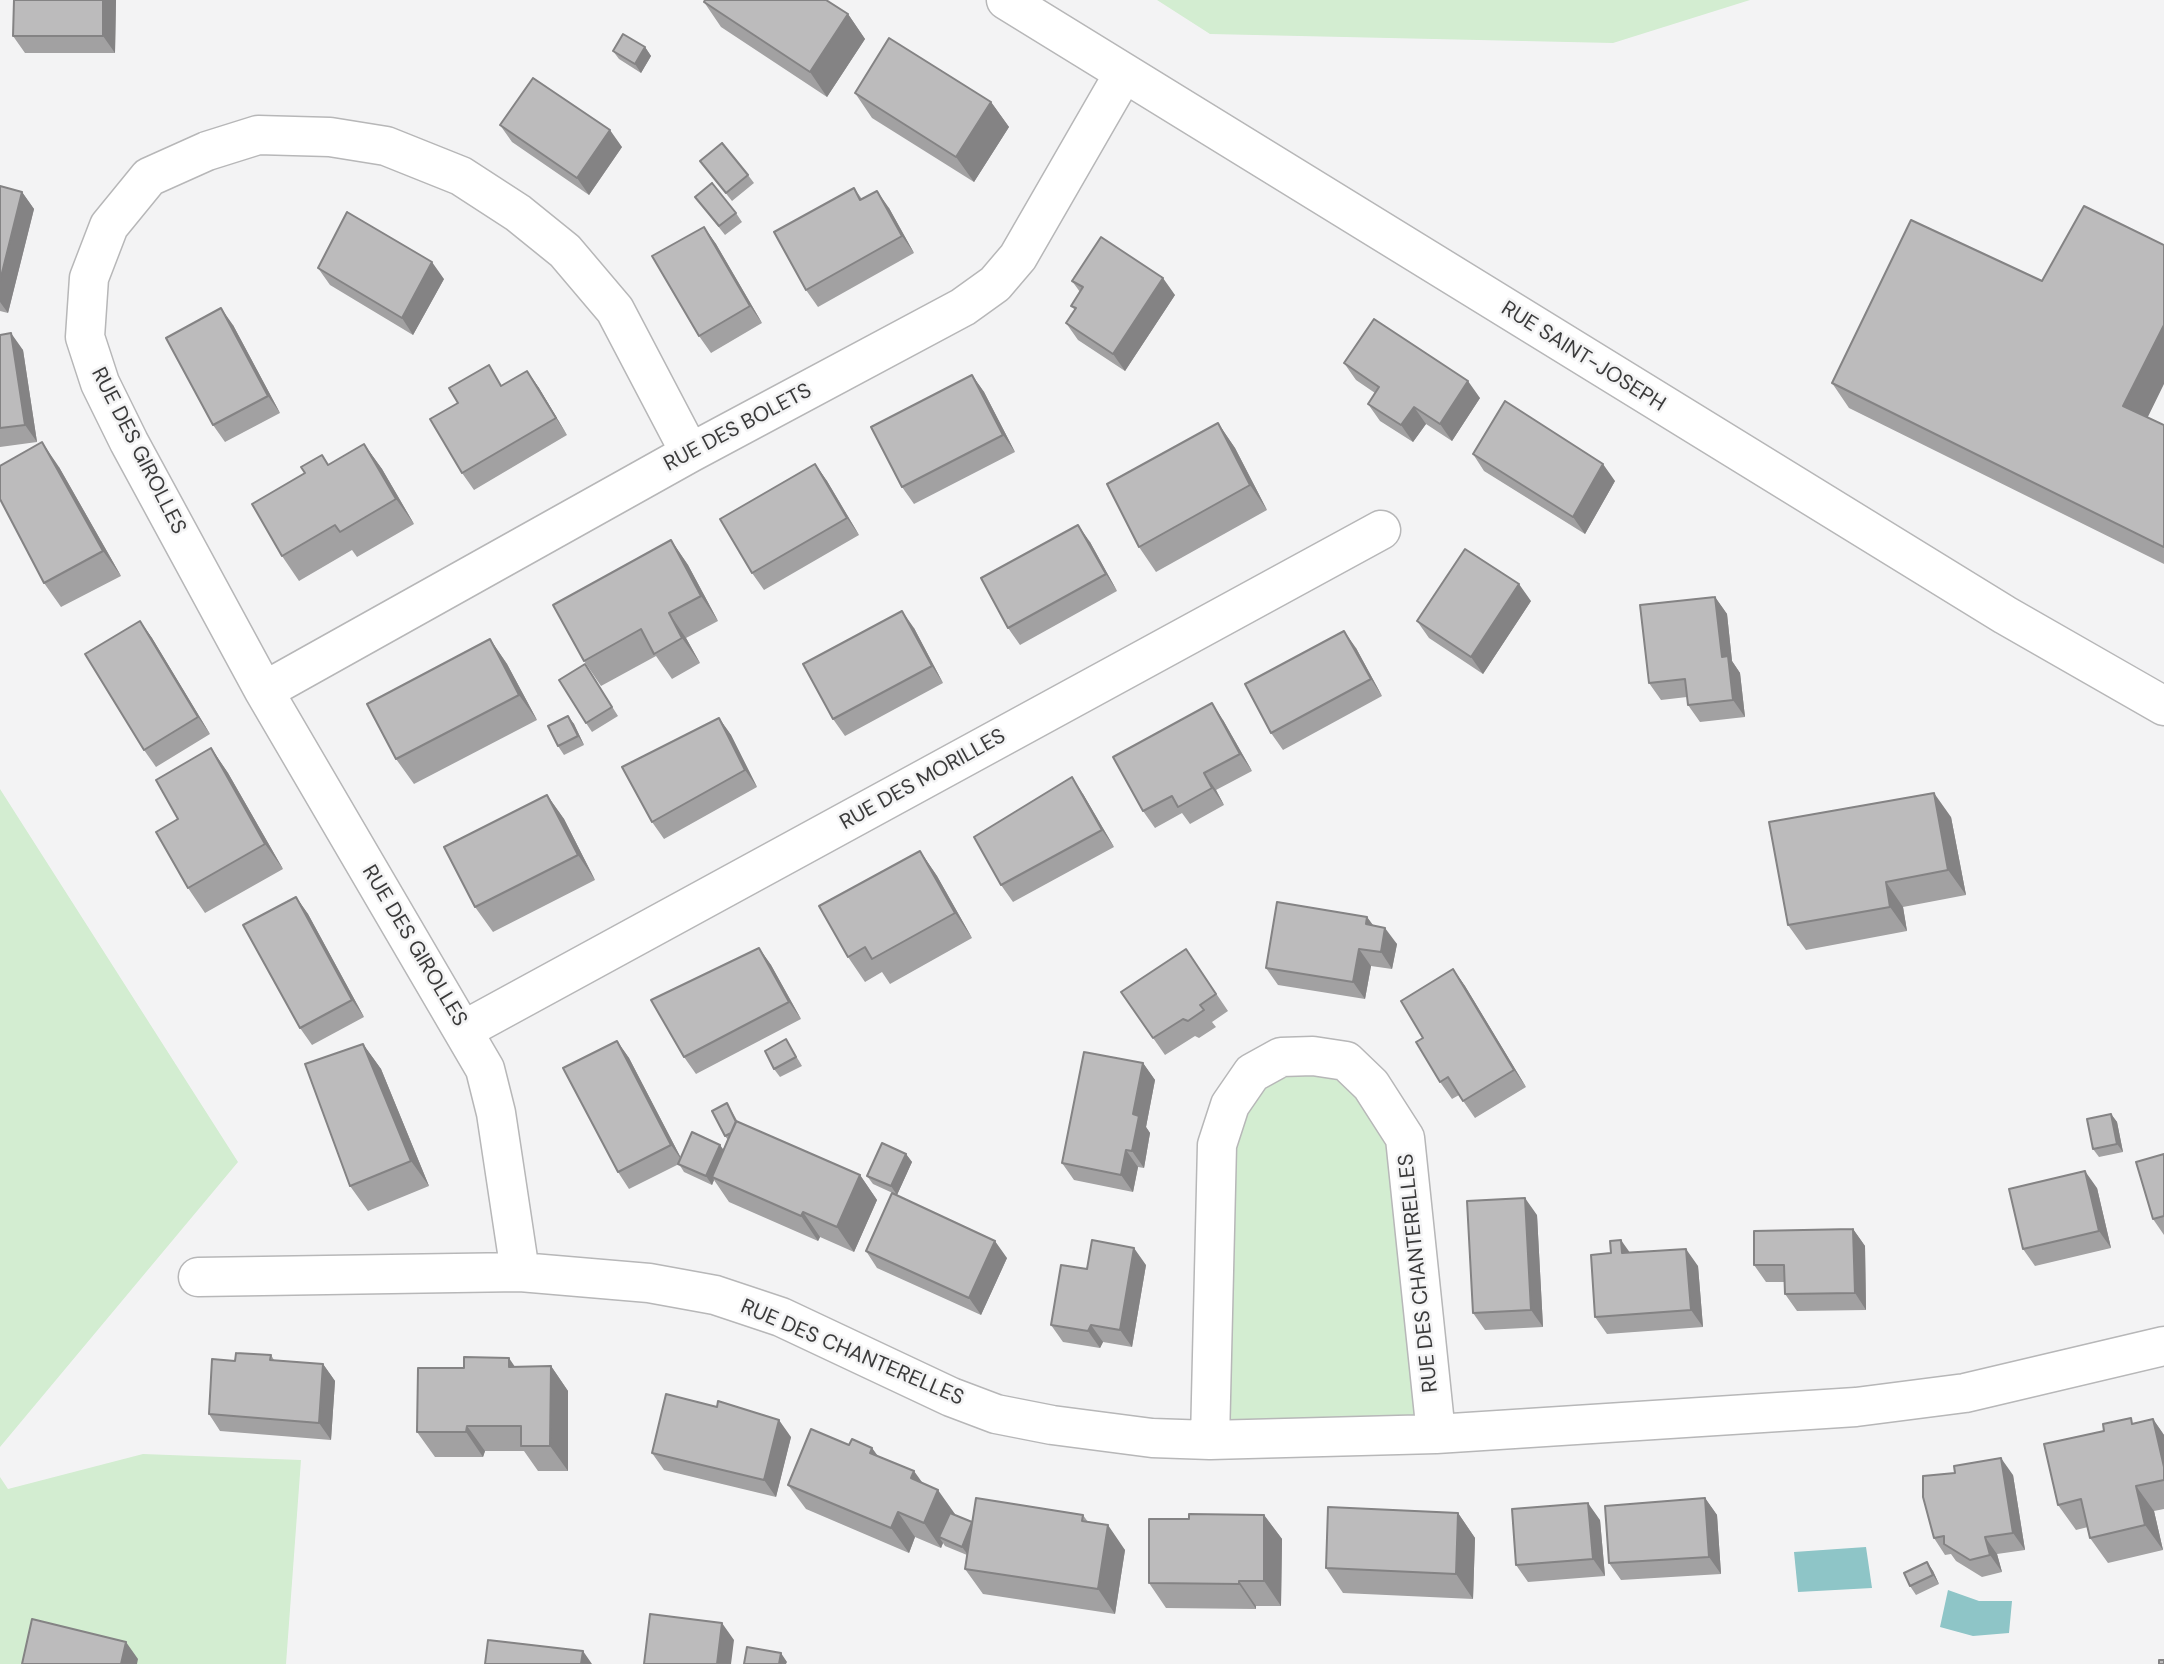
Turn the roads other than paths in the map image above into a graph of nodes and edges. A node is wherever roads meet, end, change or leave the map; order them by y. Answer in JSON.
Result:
{"nodes":[{"id":1,"x":1006,"y":0,"type":"edge"},
{"id":2,"x":1124,"y":73,"type":"junction"},
{"id":3,"x":690,"y":453,"type":"junction"},
{"id":4,"x":1381,"y":530,"type":"dead end"},
{"id":5,"x":264,"y":691,"type":"junction"},
{"id":6,"x":2164,"y":706,"type":"edge"},
{"id":7,"x":464,"y":1030,"type":"junction"},
{"id":8,"x":520,"y":1272,"type":"junction"},
{"id":9,"x":198,"y":1277,"type":"dead end"},
{"id":10,"x":2164,"y":1346,"type":"edge"},
{"id":11,"x":1436,"y":1434,"type":"junction"},
{"id":12,"x":1210,"y":1440,"type":"junction"}],
"edges":[{"from":1,"to":2,"type":"street","name":"RUE SAINT-JOSEPH"},
{"from":2,"to":3,"type":"street","name":"RUE DES BOLETS"},
{"from":2,"to":6,"type":"street","name":"RUE SAINT-JOSEPH"},
{"from":3,"to":5,"type":"street","name":"RUE DES BOLETS"},
{"from":3,"to":5,"type":"street","name":"RUE DES GIROLLES"},
{"from":4,"to":7,"type":"street","name":"RUE DES MORILLES"},
{"from":5,"to":7,"type":"street","name":"RUE DES GIROLLES"},
{"from":7,"to":8,"type":"street","name":"RUE DES GIROLLES"},
{"from":8,"to":9,"type":"street","name":"RUE DES CHANTERELLES"},
{"from":8,"to":12,"type":"street","name":"RUE DES CHANTERELLES"},
{"from":10,"to":11,"type":"street","name":"RUE DES CHANTERELLES"},
{"from":11,"to":12,"type":"street","name":"RUE DES CHANTERELLES"},
{"from":11,"to":12,"type":"street","name":"RUE DES CHANTERELLES"}]}
